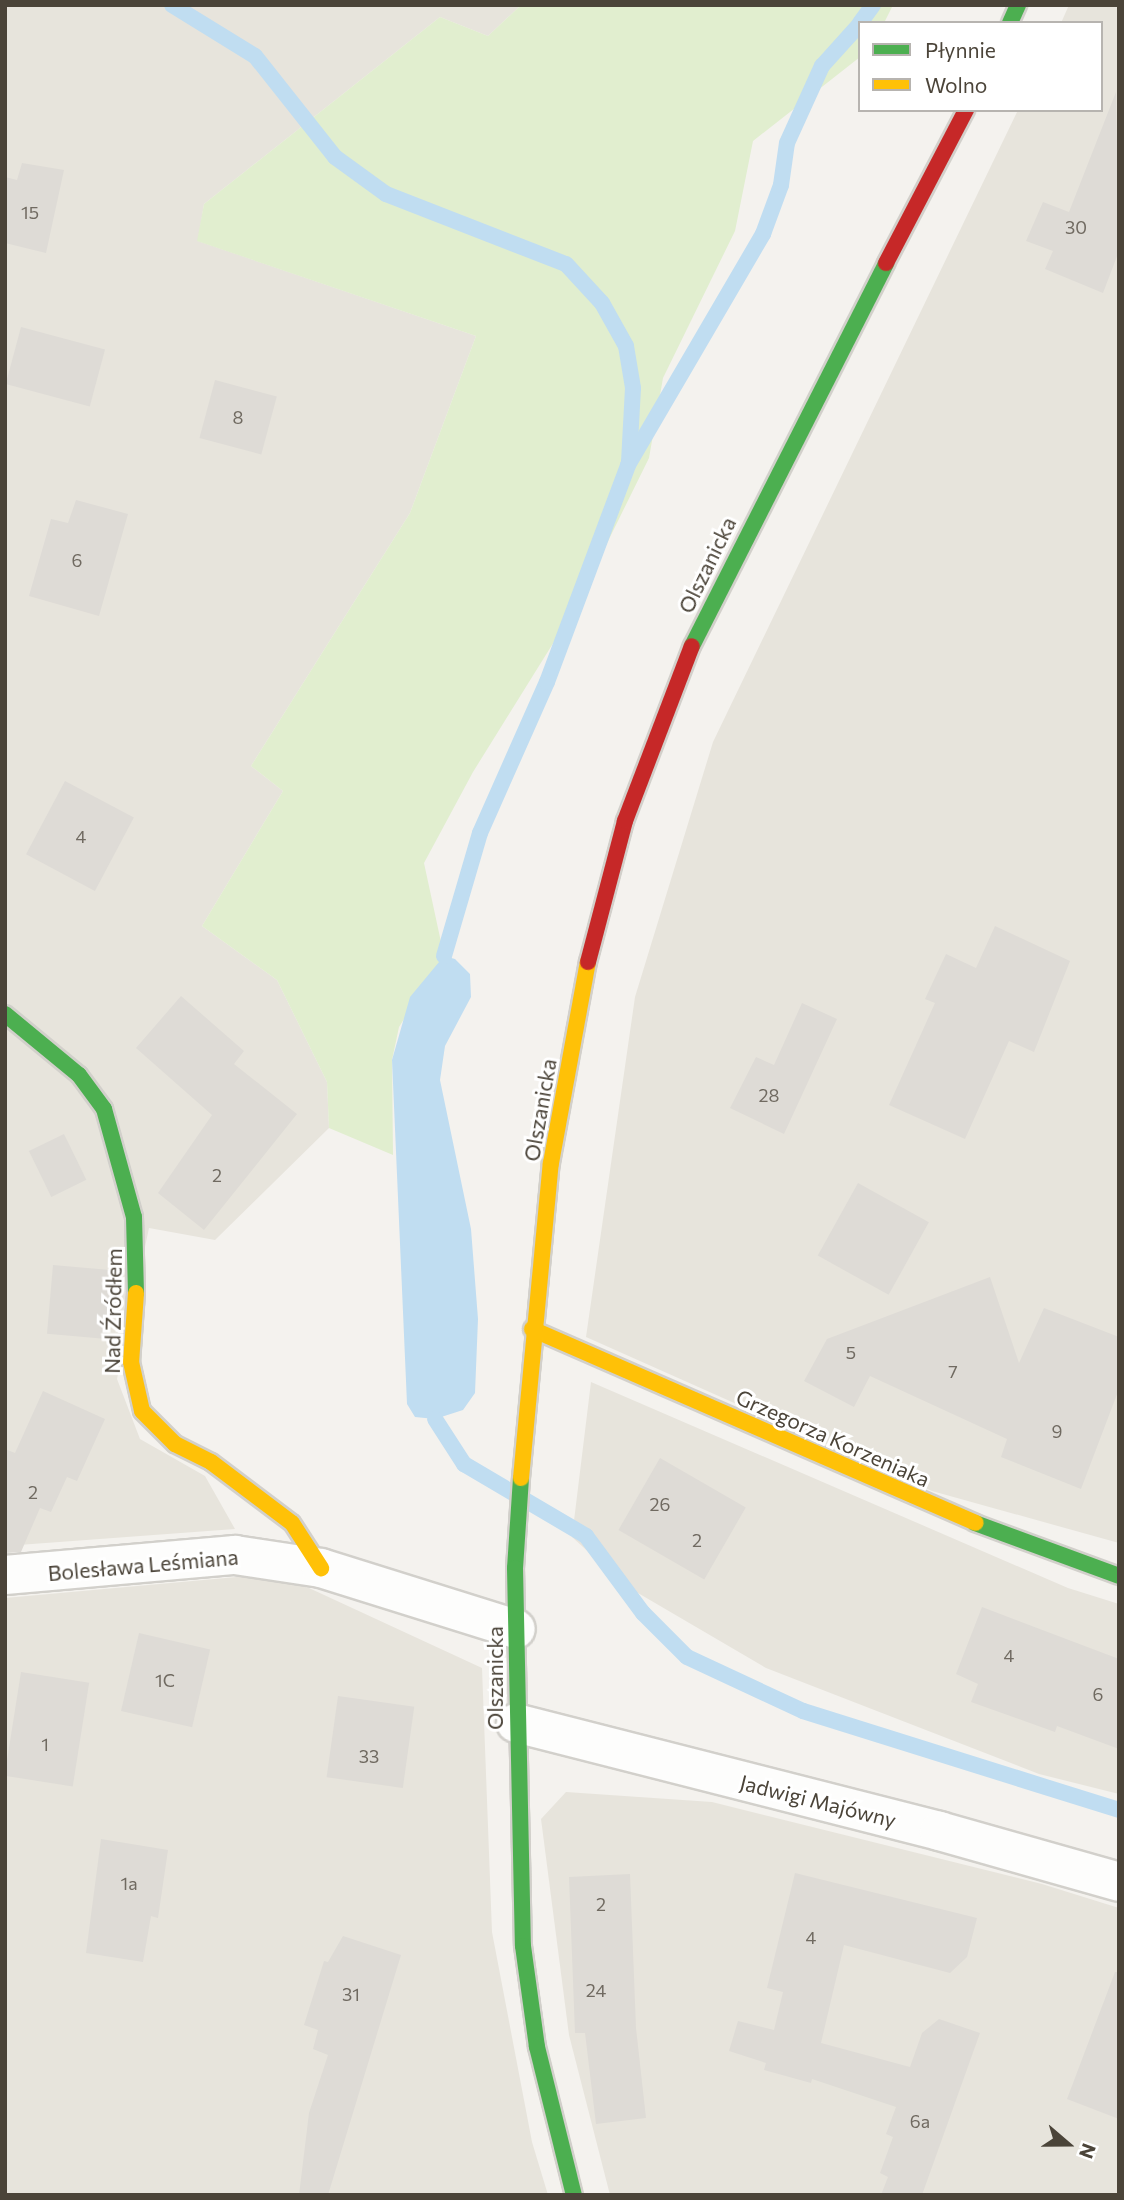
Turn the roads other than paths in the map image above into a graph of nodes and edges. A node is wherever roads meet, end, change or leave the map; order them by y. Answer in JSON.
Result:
{"nodes":[{"id":1,"x":1018,"y":5,"type":"edge"},
{"id":2,"x":1011,"y":21,"type":"edge"},
{"id":3,"x":965,"y":112,"type":"edge"},
{"id":4,"x":5,"y":1014,"type":"edge"},
{"id":5,"x":533,"y":1329,"type":"junction"},
{"id":6,"x":321,"y":1568,"type":"junction"},
{"id":7,"x":5,"y":1575,"type":"edge"},
{"id":8,"x":1119,"y":1576,"type":"edge"},
{"id":9,"x":516,"y":1629,"type":"junction"},
{"id":10,"x":516,"y":1723,"type":"junction"},
{"id":11,"x":1119,"y":1882,"type":"edge"},
{"id":12,"x":574,"y":2195,"type":"edge"}],
"edges":[{"from":1,"to":2,"type":"street"},
{"from":3,"to":5,"type":"street","name":"Olszanicka"},
{"from":4,"to":6,"type":"street","name":"Nad Źródłem"},
{"from":5,"to":8,"type":"street","name":"Grzegorza Korzeniaka"},
{"from":5,"to":9,"type":"street","name":"Olszanicka"},
{"from":6,"to":7,"type":"street","name":"Bolesława Leśmiana"},
{"from":6,"to":9,"type":"street","name":"Bolesława Leśmiana"},
{"from":9,"to":10,"type":"street","name":"Olszanicka"},
{"from":10,"to":11,"type":"street","name":"Jadwigi Majówny"},
{"from":10,"to":12,"type":"street","name":"Olszanicka"}]}
